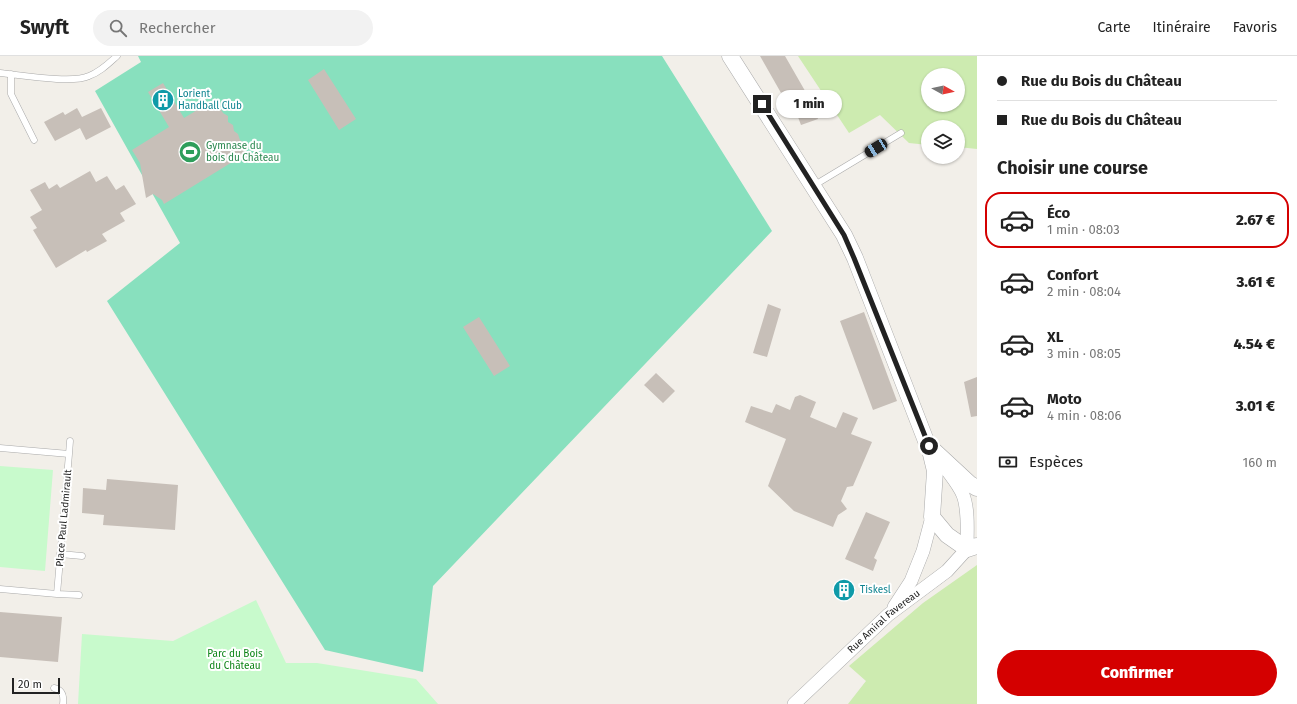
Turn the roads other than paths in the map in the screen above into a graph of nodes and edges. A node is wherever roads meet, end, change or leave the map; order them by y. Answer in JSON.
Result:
{"nodes":[{"id":1,"x":117,"y":56,"type":"edge"},
{"id":2,"x":730,"y":56,"type":"edge"},
{"id":3,"x":0,"y":73,"type":"edge"},
{"id":4,"x":11,"y":74,"type":"junction"},
{"id":5,"x":901,"y":133,"type":"dead end"},
{"id":6,"x":34,"y":140,"type":"dead end"},
{"id":7,"x":812,"y":186,"type":"junction"},
{"id":8,"x":70,"y":441,"type":"dead end"},
{"id":9,"x":929,"y":446,"type":"junction"},
{"id":10,"x":0,"y":448,"type":"edge"},
{"id":11,"x":69,"y":454,"type":"junction"},
{"id":12,"x":977,"y":488,"type":"edge"},
{"id":13,"x":932,"y":517,"type":"junction"},
{"id":14,"x":972,"y":548,"type":"edge"},
{"id":15,"x":60,"y":554,"type":"junction"},
{"id":16,"x":82,"y":556,"type":"dead end"},
{"id":17,"x":0,"y":589,"type":"edge"},
{"id":18,"x":57,"y":594,"type":"junction"},
{"id":19,"x":79,"y":595,"type":"dead end"},
{"id":20,"x":888,"y":615,"type":"junction"},
{"id":21,"x":54,"y":688,"type":"dead end"},
{"id":22,"x":63,"y":704,"type":"edge"},
{"id":23,"x":794,"y":704,"type":"edge"}],
"edges":[{"from":1,"to":4,"type":"lane"},
{"from":2,"to":7,"type":"street"},
{"from":3,"to":4,"type":"lane"},
{"from":4,"to":6,"type":"lane"},
{"from":5,"to":7,"type":"lane"},
{"from":7,"to":9,"type":"street"},
{"from":8,"to":11,"type":"lane","name":"Place Paul Ladmirault"},
{"from":9,"to":12,"type":"street"},
{"from":9,"to":13,"type":"street"},
{"from":9,"to":14,"type":"street"},
{"from":10,"to":11,"type":"lane"},
{"from":11,"to":15,"type":"lane","name":"Place Paul Ladmirault"},
{"from":13,"to":14,"type":"street"},
{"from":13,"to":20,"type":"street"},
{"from":14,"to":20,"type":"street","name":"Rue Amiral Favereau"},
{"from":15,"to":16,"type":"lane"},
{"from":15,"to":18,"type":"lane","name":"Place Paul Ladmirault"},
{"from":17,"to":18,"type":"lane"},
{"from":18,"to":19,"type":"lane"},
{"from":20,"to":23,"type":"street","name":"Rue Amiral Favereau"},
{"from":21,"to":22,"type":"lane"}]}
